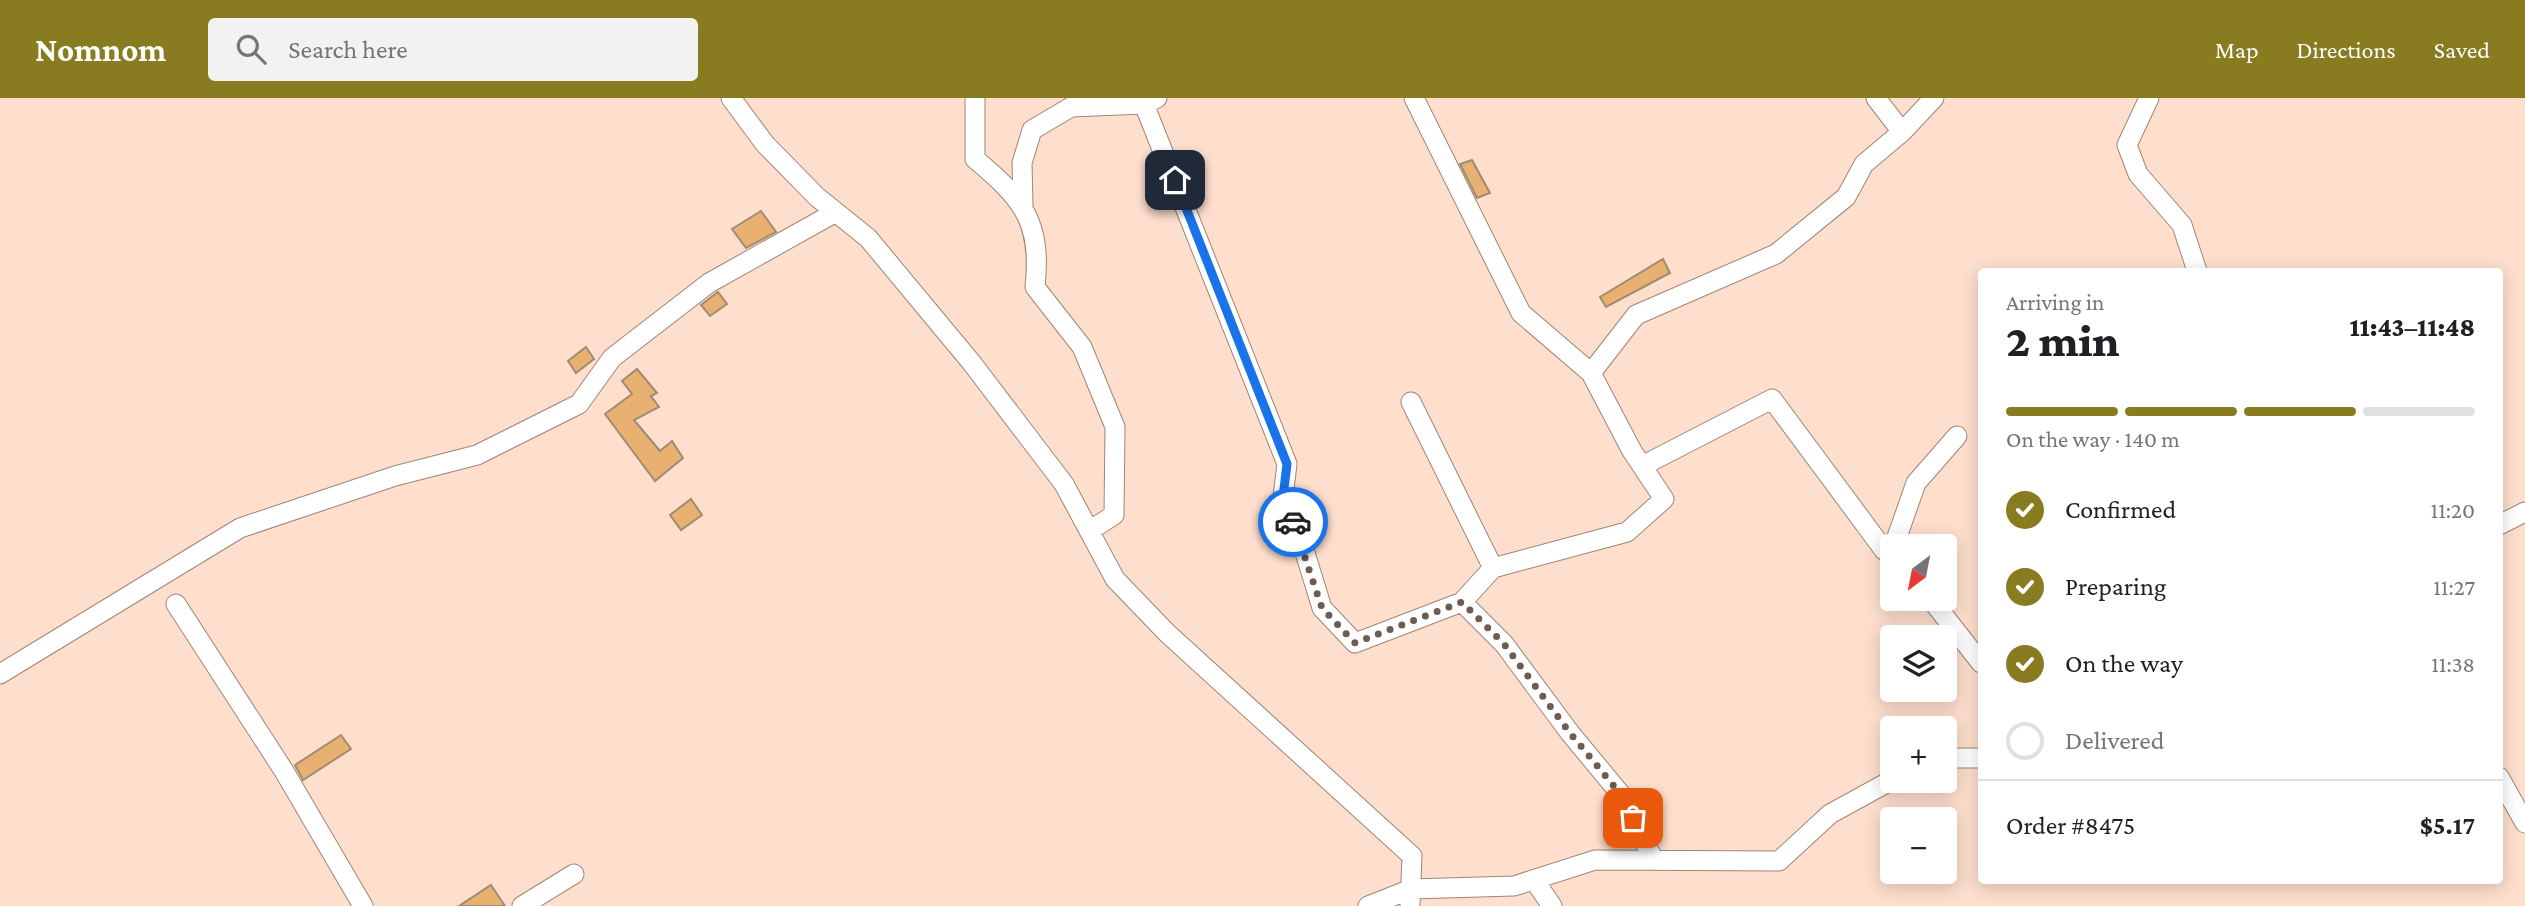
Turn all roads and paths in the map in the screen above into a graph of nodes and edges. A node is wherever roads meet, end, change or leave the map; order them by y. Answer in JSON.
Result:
{"nodes":[{"id":1,"x":731,"y":98,"type":"edge"},
{"id":2,"x":975,"y":98,"type":"edge"},
{"id":3,"x":1415,"y":98,"type":"edge"},
{"id":4,"x":1876,"y":98,"type":"edge"},
{"id":5,"x":1934,"y":98,"type":"edge"},
{"id":6,"x":2149,"y":98,"type":"edge"},
{"id":7,"x":1151,"y":101,"type":"edge"},
{"id":8,"x":1068,"y":102,"type":"edge"},
{"id":9,"x":1902,"y":132,"type":"junction"},
{"id":10,"x":1023,"y":205,"type":"junction"},
{"id":11,"x":836,"y":212,"type":"junction"},
{"id":12,"x":2196,"y":268,"type":"edge"},
{"id":13,"x":1591,"y":373,"type":"junction"},
{"id":14,"x":1411,"y":402,"type":"dead end"},
{"id":15,"x":1957,"y":436,"type":"dead end"},
{"id":16,"x":1642,"y":466,"type":"junction"},
{"id":17,"x":2525,"y":512,"type":"edge"},
{"id":18,"x":2503,"y":523,"type":"edge"},
{"id":19,"x":1089,"y":531,"type":"junction"},
{"id":20,"x":1898,"y":534,"type":"edge"},
{"id":21,"x":1880,"y":545,"type":"edge"},
{"id":22,"x":1493,"y":568,"type":"junction"},
{"id":23,"x":1462,"y":602,"type":"junction"},
{"id":24,"x":176,"y":604,"type":"dead end"},
{"id":25,"x":1940,"y":611,"type":"edge"},
{"id":26,"x":1978,"y":659,"type":"edge"},
{"id":27,"x":0,"y":674,"type":"edge"},
{"id":28,"x":1957,"y":758,"type":"edge"},
{"id":29,"x":1978,"y":758,"type":"edge"},
{"id":30,"x":2503,"y":784,"type":"edge"},
{"id":31,"x":1880,"y":787,"type":"edge"},
{"id":32,"x":2525,"y":823,"type":"edge"},
{"id":33,"x":1653,"y":859,"type":"junction"},
{"id":34,"x":574,"y":874,"type":"dead end"},
{"id":35,"x":1534,"y":880,"type":"junction"},
{"id":36,"x":1411,"y":897,"type":"edge"},
{"id":37,"x":363,"y":906,"type":"edge"},
{"id":38,"x":522,"y":906,"type":"edge"},
{"id":39,"x":1368,"y":906,"type":"edge"},
{"id":40,"x":1552,"y":906,"type":"edge"}],
"edges":[{"from":1,"to":11,"type":"street"},
{"from":2,"to":10,"type":"street"},
{"from":3,"to":13,"type":"street"},
{"from":4,"to":9,"type":"street"},
{"from":5,"to":9,"type":"street"},
{"from":6,"to":12,"type":"street"},
{"from":7,"to":8,"type":"street"},
{"from":7,"to":23,"type":"street"},
{"from":8,"to":10,"type":"street"},
{"from":9,"to":13,"type":"street"},
{"from":10,"to":19,"type":"street"},
{"from":11,"to":19,"type":"street"},
{"from":11,"to":27,"type":"street"},
{"from":13,"to":16,"type":"street"},
{"from":14,"to":22,"type":"street"},
{"from":15,"to":20,"type":"street"},
{"from":16,"to":21,"type":"street"},
{"from":16,"to":22,"type":"street"},
{"from":17,"to":18,"type":"street"},
{"from":19,"to":36,"type":"street"},
{"from":22,"to":23,"type":"street"},
{"from":23,"to":33,"type":"street"},
{"from":24,"to":37,"type":"street"},
{"from":25,"to":26,"type":"street"},
{"from":28,"to":29,"type":"street"},
{"from":30,"to":32,"type":"street"},
{"from":31,"to":33,"type":"street"},
{"from":33,"to":35,"type":"street"},
{"from":34,"to":38,"type":"street"},
{"from":35,"to":36,"type":"street"},
{"from":35,"to":40,"type":"street"},
{"from":36,"to":39,"type":"street"}]}
